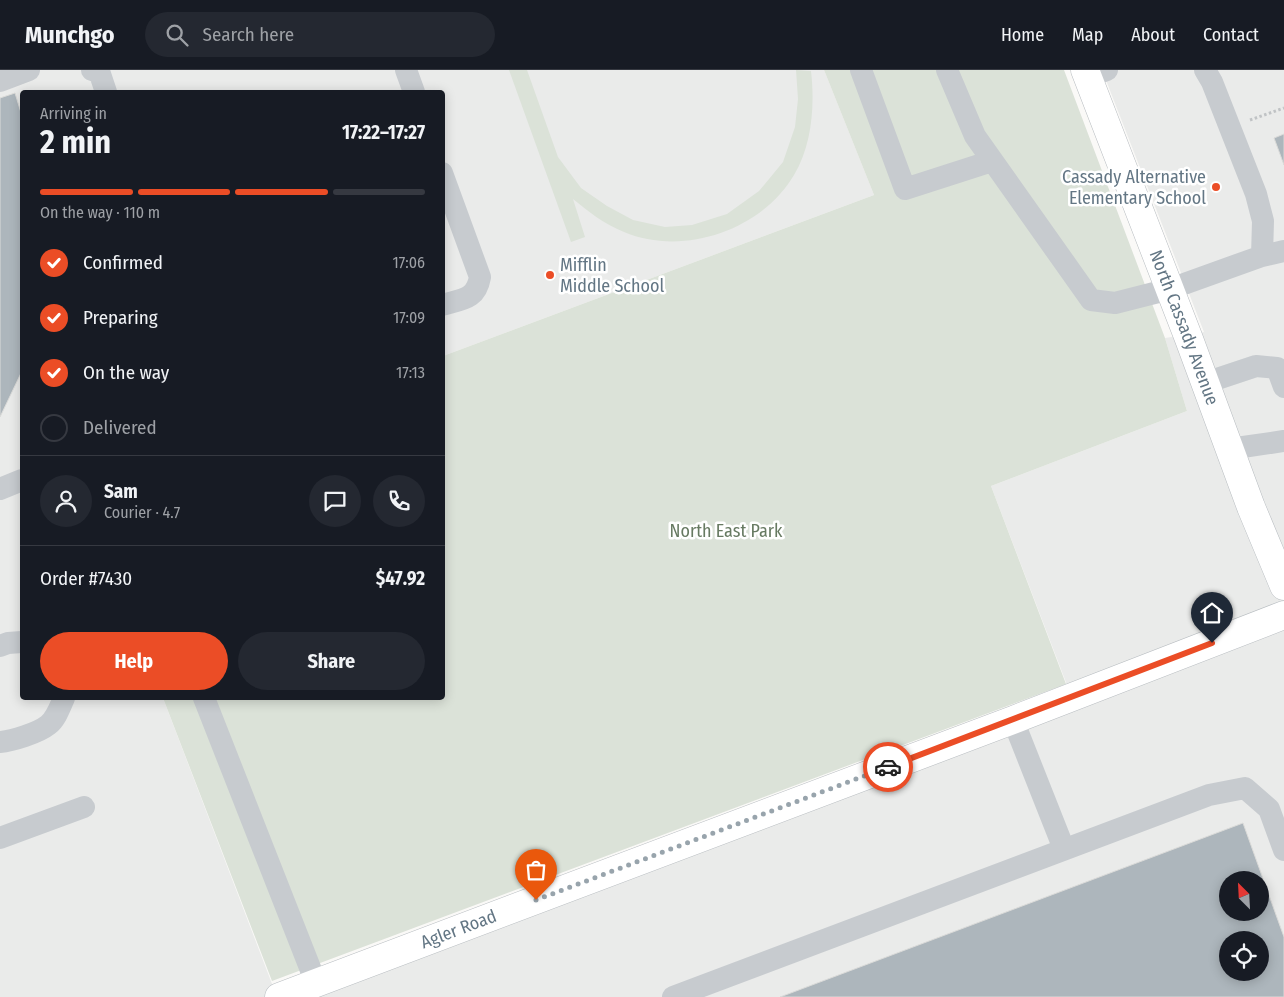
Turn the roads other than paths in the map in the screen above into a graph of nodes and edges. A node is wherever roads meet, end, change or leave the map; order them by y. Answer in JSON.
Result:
{"nodes":[{"id":1,"x":29,"y":70,"type":"edge"},
{"id":2,"x":92,"y":70,"type":"edge"},
{"id":3,"x":406,"y":70,"type":"edge"},
{"id":4,"x":861,"y":70,"type":"edge"},
{"id":5,"x":947,"y":70,"type":"edge"},
{"id":6,"x":1205,"y":70,"type":"edge"},
{"id":7,"x":1093,"y":72,"type":"edge"},
{"id":8,"x":0,"y":80,"type":"edge"},
{"id":9,"x":105,"y":90,"type":"edge"},
{"id":10,"x":413,"y":90,"type":"edge"},
{"id":11,"x":992,"y":161,"type":"junction"},
{"id":12,"x":445,"y":181,"type":"edge"},
{"id":13,"x":1284,"y":251,"type":"edge"},
{"id":14,"x":1262,"y":256,"type":"junction"},
{"id":15,"x":1170,"y":289,"type":"junction"},
{"id":16,"x":445,"y":305,"type":"edge"},
{"id":17,"x":1205,"y":383,"type":"junction"},
{"id":18,"x":1284,"y":387,"type":"edge"},
{"id":19,"x":1284,"y":441,"type":"edge"},
{"id":20,"x":1229,"y":449,"type":"junction"},
{"id":21,"x":20,"y":481,"type":"edge"},
{"id":22,"x":0,"y":488,"type":"edge"},
{"id":23,"x":1284,"y":586,"type":"edge"},
{"id":24,"x":1284,"y":615,"type":"edge"},
{"id":25,"x":20,"y":642,"type":"edge"},
{"id":26,"x":0,"y":646,"type":"edge"},
{"id":27,"x":63,"y":700,"type":"edge"},
{"id":28,"x":205,"y":700,"type":"edge"},
{"id":29,"x":1014,"y":720,"type":"junction"},
{"id":30,"x":0,"y":742,"type":"edge"},
{"id":31,"x":84,"y":808,"type":"dead end"},
{"id":32,"x":0,"y":838,"type":"edge"},
{"id":33,"x":1064,"y":849,"type":"junction"},
{"id":34,"x":1284,"y":850,"type":"edge"},
{"id":35,"x":316,"y":983,"type":"junction"},
{"id":36,"x":279,"y":997,"type":"edge"},
{"id":37,"x":673,"y":997,"type":"edge"}],
"edges":[{"from":1,"to":8,"type":"lane"},
{"from":2,"to":9,"type":"lane"},
{"from":3,"to":10,"type":"lane"},
{"from":4,"to":11,"type":"lane"},
{"from":5,"to":11,"type":"lane"},
{"from":6,"to":14,"type":"lane"},
{"from":7,"to":15,"type":"main road","name":"North Cassady Avenue"},
{"from":11,"to":15,"type":"lane"},
{"from":12,"to":16,"type":"lane"},
{"from":13,"to":14,"type":"lane"},
{"from":14,"to":15,"type":"lane"},
{"from":15,"to":17,"type":"main road","name":"North Cassady Avenue"},
{"from":17,"to":18,"type":"lane"},
{"from":17,"to":20,"type":"main road","name":"North Cassady Avenue"},
{"from":19,"to":20,"type":"lane"},
{"from":20,"to":23,"type":"main road","name":"North Cassady Avenue"},
{"from":21,"to":22,"type":"lane"},
{"from":24,"to":29,"type":"main road","name":"Agler Road"},
{"from":25,"to":26,"type":"lane"},
{"from":27,"to":30,"type":"lane"},
{"from":28,"to":35,"type":"lane"},
{"from":29,"to":33,"type":"lane"},
{"from":29,"to":35,"type":"main road","name":"Agler Road"},
{"from":31,"to":32,"type":"lane"},
{"from":33,"to":34,"type":"lane"},
{"from":33,"to":37,"type":"lane"},
{"from":35,"to":36,"type":"main road","name":"Agler Road"}]}
